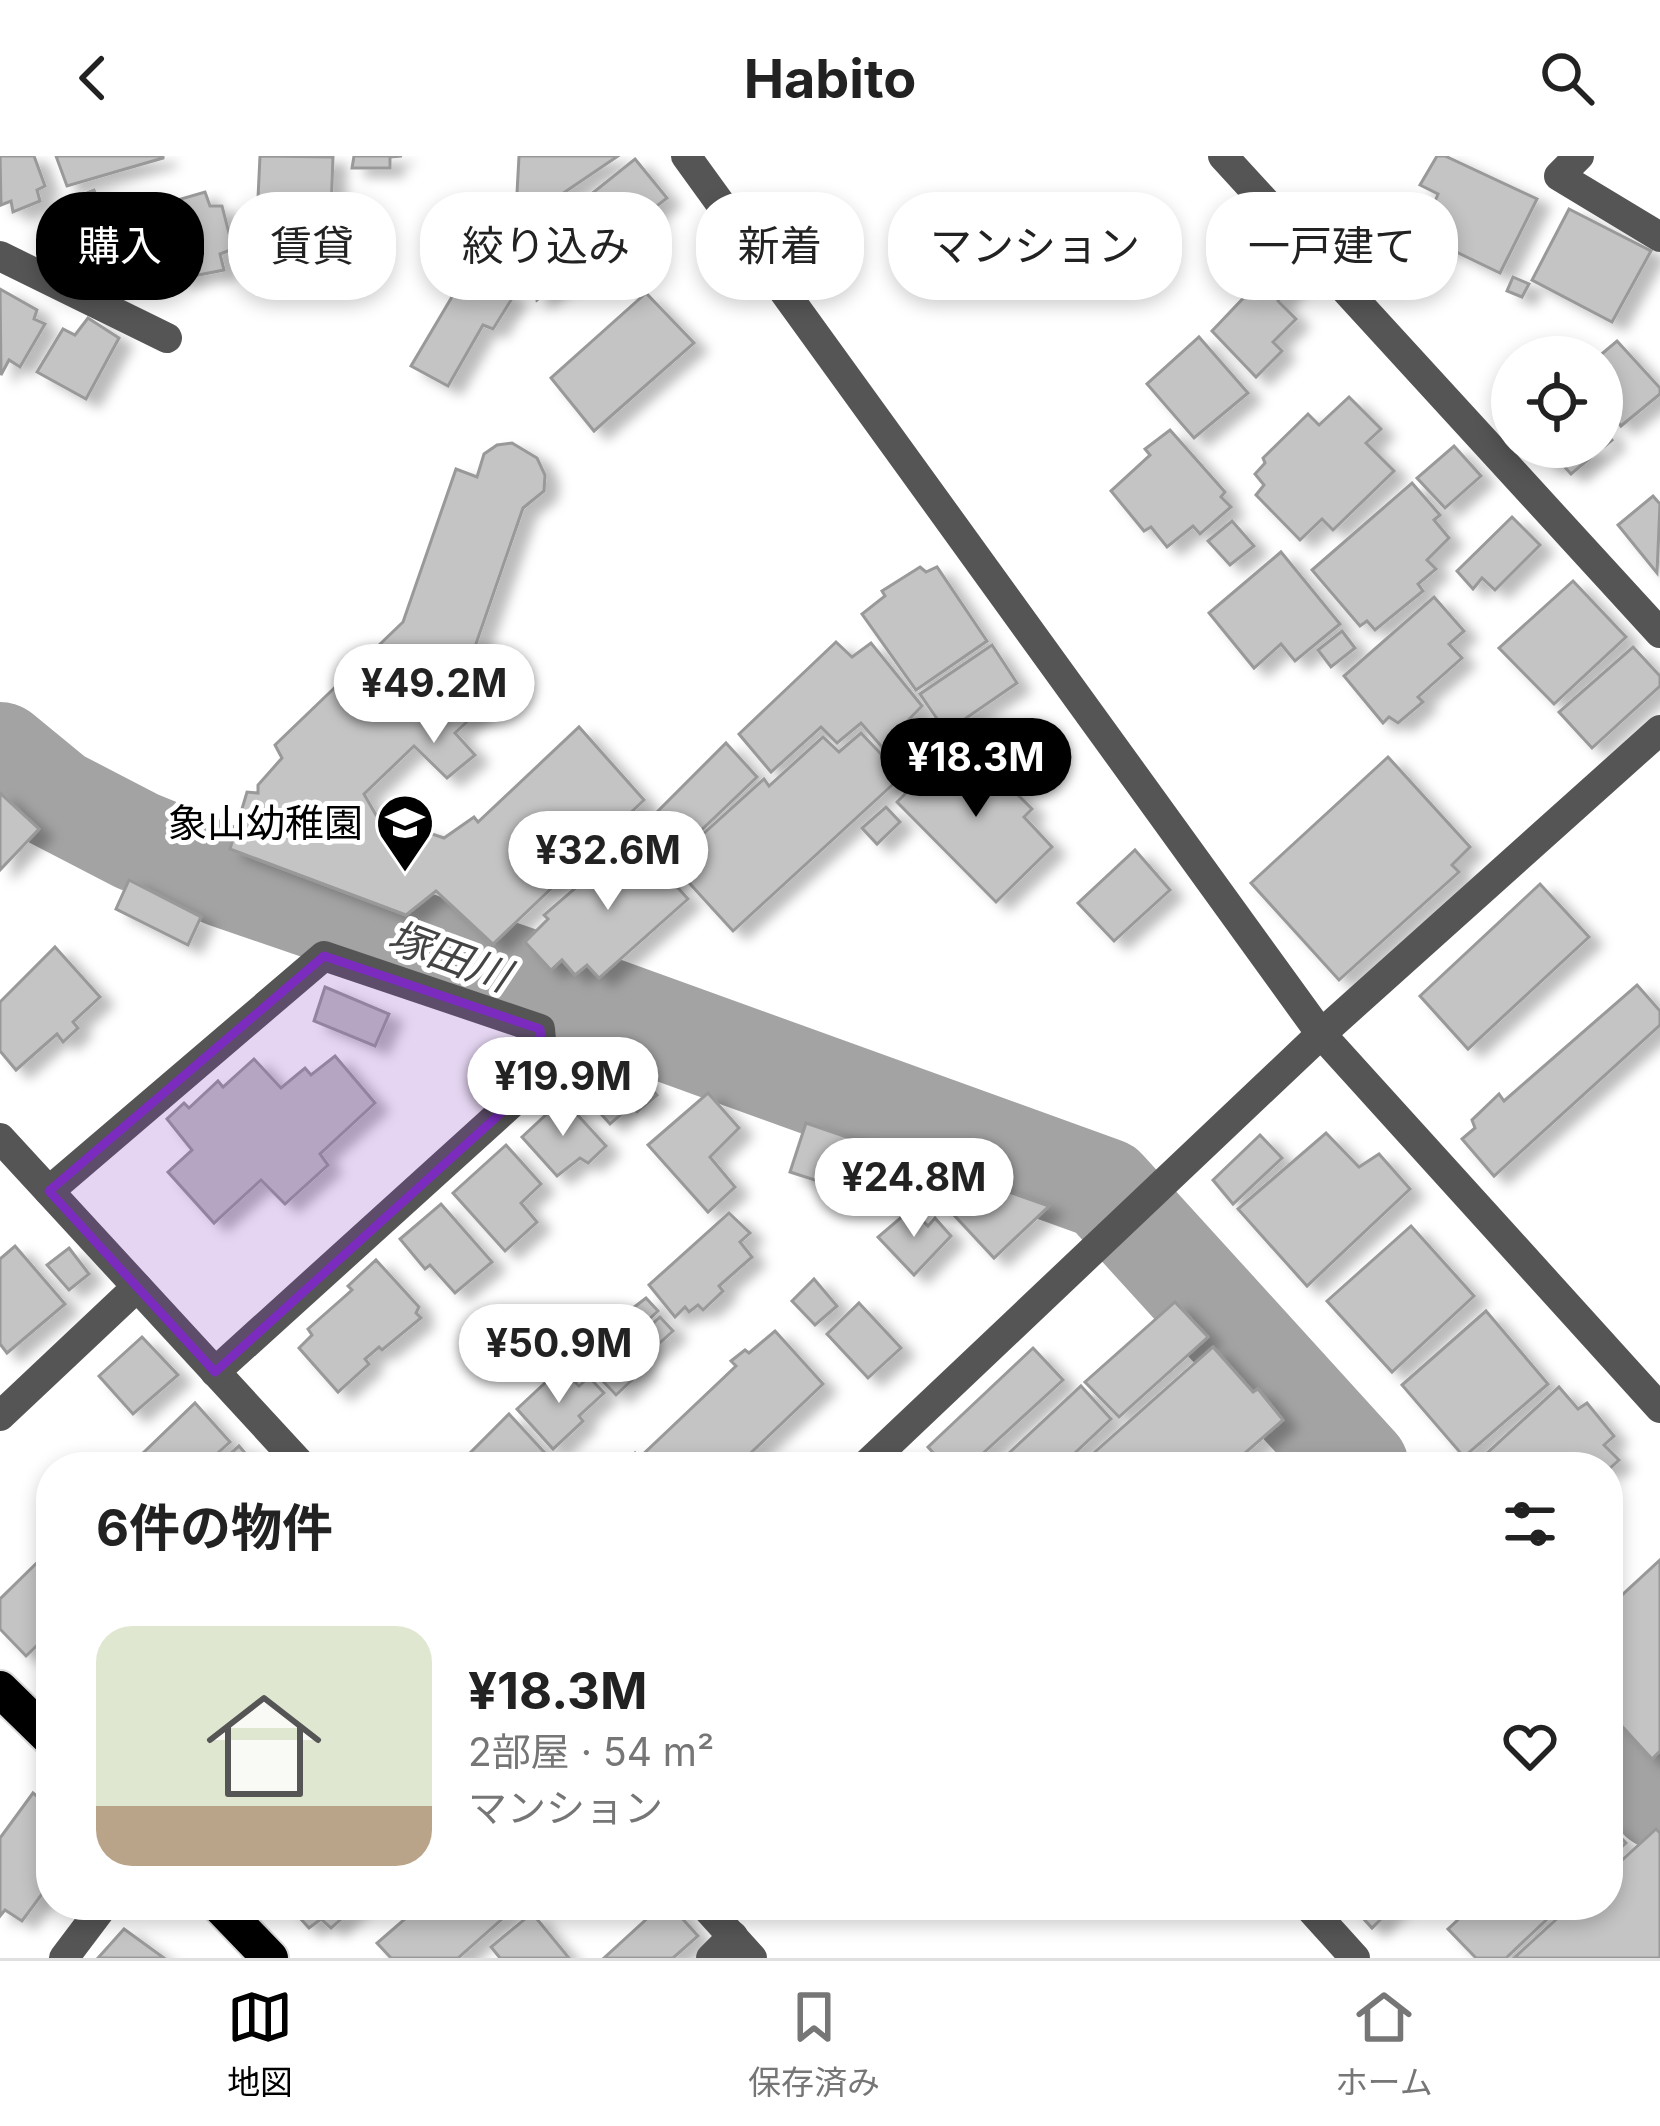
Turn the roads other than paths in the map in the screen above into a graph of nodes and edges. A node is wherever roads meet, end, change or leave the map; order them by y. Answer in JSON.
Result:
{"nodes":[{"id":1,"x":686,"y":156,"type":"edge"},
{"id":2,"x":1223,"y":156,"type":"edge"},
{"id":3,"x":1579,"y":156,"type":"edge"},
{"id":4,"x":1660,"y":237,"type":"edge"},
{"id":5,"x":0,"y":256,"type":"edge"},
{"id":6,"x":167,"y":338,"type":"dead end"},
{"id":7,"x":1660,"y":633,"type":"edge"},
{"id":8,"x":1660,"y":730,"type":"edge"},
{"id":9,"x":1321,"y":1034,"type":"junction"},
{"id":10,"x":0,"y":1138,"type":"edge"},
{"id":11,"x":49,"y":1192,"type":"junction"},
{"id":12,"x":137,"y":1287,"type":"junction"},
{"id":13,"x":215,"y":1372,"type":"junction"},
{"id":14,"x":1660,"y":1408,"type":"edge"},
{"id":15,"x":0,"y":1416,"type":"edge"},
{"id":16,"x":289,"y":1452,"type":"edge"},
{"id":17,"x":901,"y":1452,"type":"edge"},
{"id":18,"x":0,"y":1690,"type":"edge"},
{"id":19,"x":36,"y":1724,"type":"edge"},
{"id":20,"x":93,"y":1920,"type":"edge"},
{"id":21,"x":233,"y":1920,"type":"edge"},
{"id":22,"x":713,"y":1920,"type":"edge"},
{"id":23,"x":1321,"y":1920,"type":"edge"},
{"id":24,"x":732,"y":1951,"type":"edge"},
{"id":25,"x":64,"y":1958,"type":"edge"},
{"id":26,"x":270,"y":1958,"type":"edge"},
{"id":27,"x":1355,"y":1958,"type":"edge"}],
"edges":[{"from":1,"to":9,"type":"street"},
{"from":2,"to":7,"type":"street"},
{"from":3,"to":4,"type":"street"},
{"from":5,"to":6,"type":"street"},
{"from":8,"to":9,"type":"street"},
{"from":9,"to":14,"type":"street"},
{"from":9,"to":17,"type":"street"},
{"from":10,"to":11,"type":"street"},
{"from":11,"to":12,"type":"street"},
{"from":11,"to":13,"type":"street"},
{"from":12,"to":13,"type":"street"},
{"from":12,"to":15,"type":"street"},
{"from":13,"to":16,"type":"street"},
{"from":18,"to":19,"type":"highway"},
{"from":20,"to":25,"type":"street"},
{"from":21,"to":26,"type":"highway"},
{"from":22,"to":24,"type":"street"},
{"from":23,"to":27,"type":"street"}]}
